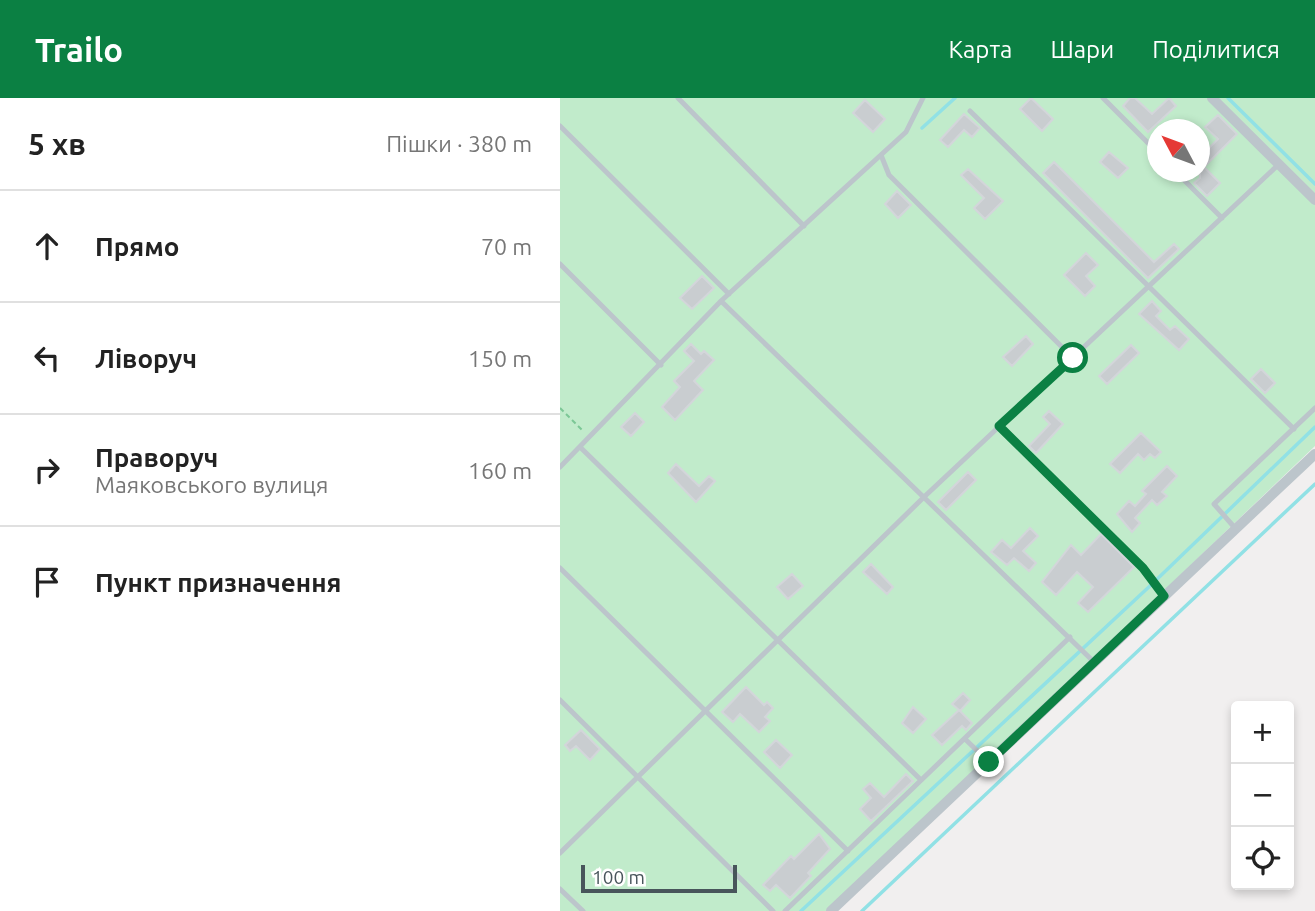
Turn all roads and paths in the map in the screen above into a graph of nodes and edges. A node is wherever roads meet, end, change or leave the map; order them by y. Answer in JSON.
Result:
{"nodes":[{"id":1,"x":678,"y":98,"type":"edge"},
{"id":2,"x":923,"y":98,"type":"edge"},
{"id":3,"x":1103,"y":98,"type":"edge"},
{"id":4,"x":1212,"y":98,"type":"edge"},
{"id":5,"x":970,"y":111,"type":"dead end"},
{"id":6,"x":560,"y":126,"type":"edge"},
{"id":7,"x":1147,"y":143,"type":"edge"},
{"id":8,"x":881,"y":155,"type":"junction"},
{"id":9,"x":1279,"y":164,"type":"junction"},
{"id":10,"x":1186,"y":182,"type":"edge"},
{"id":11,"x":1315,"y":200,"type":"edge"},
{"id":12,"x":1222,"y":218,"type":"junction"},
{"id":13,"x":804,"y":226,"type":"junction"},
{"id":14,"x":560,"y":264,"type":"edge"},
{"id":15,"x":1149,"y":287,"type":"junction"},
{"id":16,"x":729,"y":294,"type":"junction"},
{"id":17,"x":721,"y":301,"type":"junction"},
{"id":18,"x":1073,"y":358,"type":"junction"},
{"id":19,"x":661,"y":366,"type":"junction"},
{"id":20,"x":560,"y":408,"type":"edge"},
{"id":21,"x":1315,"y":408,"type":"edge"},
{"id":22,"x":999,"y":426,"type":"junction"},
{"id":23,"x":1294,"y":429,"type":"junction"},
{"id":24,"x":590,"y":437,"type":"junction"},
{"id":25,"x":580,"y":447,"type":"junction"},
{"id":26,"x":1315,"y":454,"type":"edge"},
{"id":27,"x":560,"y":467,"type":"edge"},
{"id":28,"x":924,"y":497,"type":"junction"},
{"id":29,"x":1232,"y":525,"type":"junction"},
{"id":30,"x":560,"y":568,"type":"edge"},
{"id":31,"x":1164,"y":596,"type":"junction"},
{"id":32,"x":1070,"y":637,"type":"junction"},
{"id":33,"x":778,"y":639,"type":"junction"},
{"id":34,"x":1094,"y":662,"type":"junction"},
{"id":35,"x":560,"y":700,"type":"edge"},
{"id":36,"x":705,"y":711,"type":"junction"},
{"id":37,"x":965,"y":739,"type":"junction"},
{"id":38,"x":989,"y":762,"type":"junction"},
{"id":39,"x":637,"y":778,"type":"junction"},
{"id":40,"x":921,"y":780,"type":"junction"},
{"id":41,"x":848,"y":851,"type":"junction"},
{"id":42,"x":560,"y":853,"type":"edge"},
{"id":43,"x":560,"y":889,"type":"edge"},
{"id":44,"x":583,"y":911,"type":"edge"},
{"id":45,"x":774,"y":911,"type":"edge"},
{"id":46,"x":785,"y":911,"type":"edge"},
{"id":47,"x":831,"y":911,"type":"edge"}],
"edges":[{"from":1,"to":13,"type":"lane"},
{"from":2,"to":8,"type":"lane"},
{"from":3,"to":7,"type":"lane"},
{"from":4,"to":9,"type":"street"},
{"from":5,"to":15,"type":"lane"},
{"from":6,"to":16,"type":"lane"},
{"from":8,"to":13,"type":"lane"},
{"from":8,"to":18,"type":"lane"},
{"from":9,"to":11,"type":"street"},
{"from":9,"to":12,"type":"lane"},
{"from":10,"to":12,"type":"lane"},
{"from":12,"to":15,"type":"lane"},
{"from":13,"to":16,"type":"lane"},
{"from":14,"to":19,"type":"lane"},
{"from":15,"to":18,"type":"lane"},
{"from":15,"to":23,"type":"lane"},
{"from":16,"to":17,"type":"lane"},
{"from":17,"to":19,"type":"lane"},
{"from":17,"to":28,"type":"lane"},
{"from":18,"to":22,"type":"lane"},
{"from":19,"to":24,"type":"lane"},
{"from":20,"to":24,"type":"path"},
{"from":21,"to":23,"type":"lane"},
{"from":22,"to":28,"type":"lane"},
{"from":22,"to":31,"type":"lane"},
{"from":23,"to":29,"type":"lane"},
{"from":24,"to":25,"type":"lane"},
{"from":25,"to":27,"type":"lane"},
{"from":25,"to":33,"type":"lane"},
{"from":26,"to":29,"type":"street"},
{"from":28,"to":32,"type":"lane"},
{"from":28,"to":33,"type":"lane"},
{"from":29,"to":31,"type":"street"},
{"from":30,"to":36,"type":"lane"},
{"from":31,"to":34,"type":"street"},
{"from":32,"to":34,"type":"lane"},
{"from":32,"to":37,"type":"lane"},
{"from":33,"to":36,"type":"lane"},
{"from":33,"to":40,"type":"lane"},
{"from":34,"to":38,"type":"street"},
{"from":35,"to":39,"type":"lane"},
{"from":36,"to":39,"type":"lane"},
{"from":36,"to":41,"type":"lane"},
{"from":37,"to":38,"type":"lane"},
{"from":37,"to":40,"type":"lane"},
{"from":38,"to":47,"type":"street"},
{"from":39,"to":42,"type":"lane"},
{"from":39,"to":45,"type":"lane"},
{"from":40,"to":41,"type":"lane"},
{"from":41,"to":46,"type":"lane"},
{"from":43,"to":44,"type":"lane"}]}
